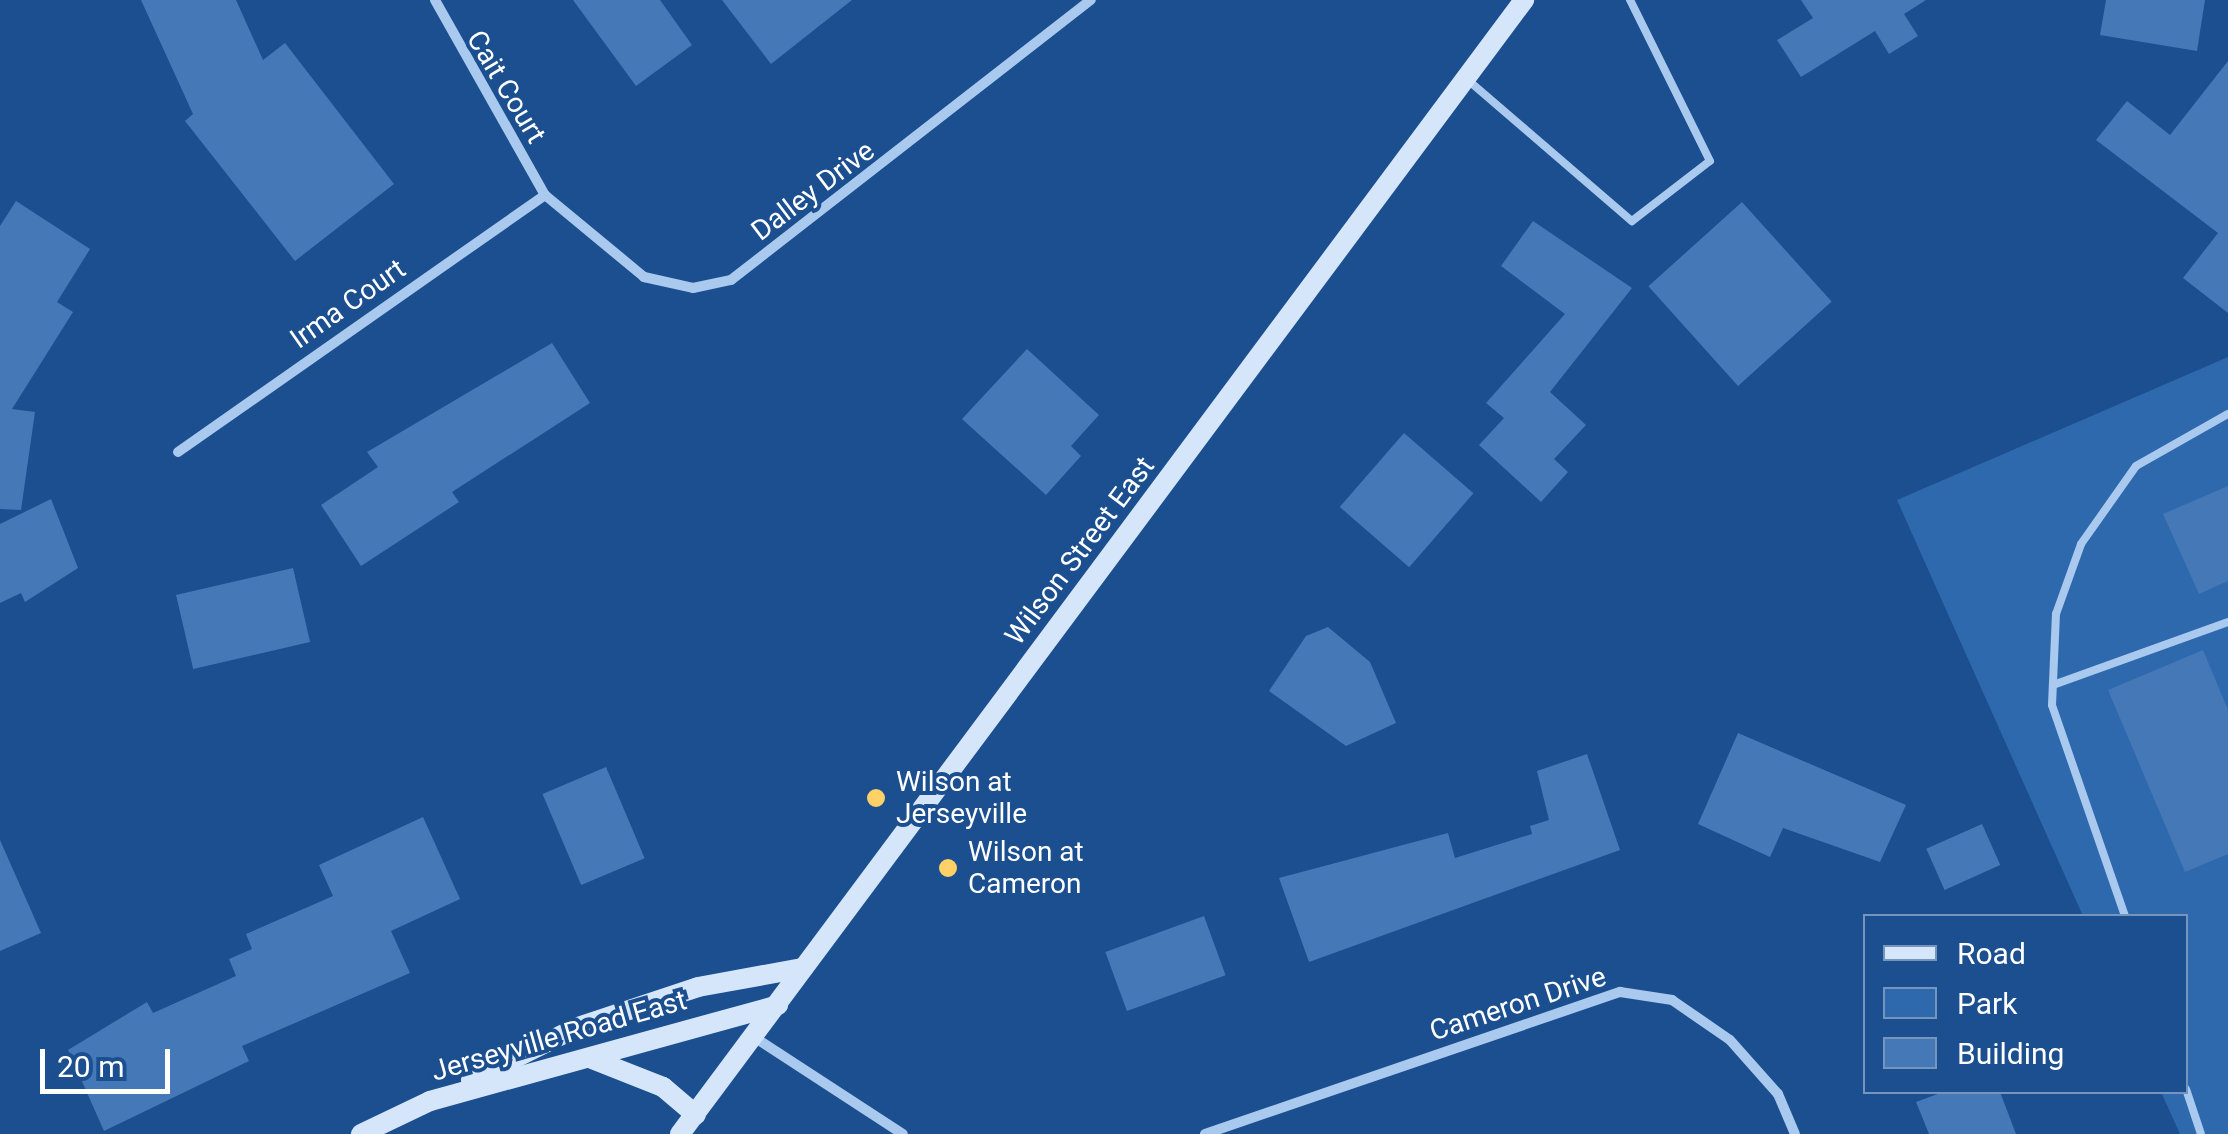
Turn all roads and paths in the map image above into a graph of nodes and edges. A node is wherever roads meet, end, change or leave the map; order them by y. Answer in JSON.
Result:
{"nodes":[{"id":1,"x":435,"y":0,"type":"edge"},
{"id":2,"x":1091,"y":0,"type":"edge"},
{"id":3,"x":1524,"y":0,"type":"edge"},
{"id":4,"x":1630,"y":0,"type":"edge"},
{"id":5,"x":1466,"y":78,"type":"junction"},
{"id":6,"x":545,"y":195,"type":"junction"},
{"id":7,"x":2228,"y":414,"type":"edge"},
{"id":8,"x":178,"y":452,"type":"dead end"},
{"id":9,"x":2228,"y":622,"type":"edge"},
{"id":10,"x":2053,"y":685,"type":"junction"},
{"id":11,"x":2125,"y":914,"type":"edge"},
{"id":12,"x":804,"y":968,"type":"junction"},
{"id":13,"x":778,"y":1005,"type":"junction"},
{"id":14,"x":757,"y":1039,"type":"junction"},
{"id":15,"x":592,"y":1059,"type":"junction"},
{"id":16,"x":2188,"y":1094,"type":"edge"},
{"id":17,"x":430,"y":1101,"type":"junction"},
{"id":18,"x":696,"y":1115,"type":"junction"},
{"id":19,"x":361,"y":1134,"type":"edge"},
{"id":20,"x":680,"y":1134,"type":"edge"},
{"id":21,"x":904,"y":1134,"type":"edge"},
{"id":22,"x":1205,"y":1134,"type":"edge"},
{"id":23,"x":1796,"y":1134,"type":"edge"},
{"id":24,"x":2201,"y":1134,"type":"edge"}],
"edges":[{"from":1,"to":6,"type":"street","name":"Cait Court"},
{"from":2,"to":6,"type":"street","name":"Dalley Drive"},
{"from":3,"to":5,"type":"main road","name":"Wilson Street East"},
{"from":4,"to":5,"type":"lane"},
{"from":5,"to":12,"type":"main road","name":"Wilson Street East"},
{"from":6,"to":8,"type":"street","name":"Irma Court"},
{"from":7,"to":10,"type":"lane"},
{"from":9,"to":10,"type":"lane"},
{"from":10,"to":11,"type":"lane"},
{"from":12,"to":13,"type":"main road","name":"Wilson Street East"},
{"from":12,"to":17,"type":"main road"},
{"from":13,"to":14,"type":"main road","name":"Wilson Street East"},
{"from":13,"to":15,"type":"main road","name":"Jerseyville Road East"},
{"from":14,"to":18,"type":"main road","name":"Wilson Street East"},
{"from":14,"to":21,"type":"street"},
{"from":15,"to":17,"type":"main road","name":"Jerseyville Road East"},
{"from":15,"to":18,"type":"main road"},
{"from":16,"to":24,"type":"lane"},
{"from":17,"to":19,"type":"main road","name":"Jerseyville Road East"},
{"from":18,"to":20,"type":"main road","name":"Wilson Street East"},
{"from":22,"to":23,"type":"street","name":"Cameron Drive"}]}
